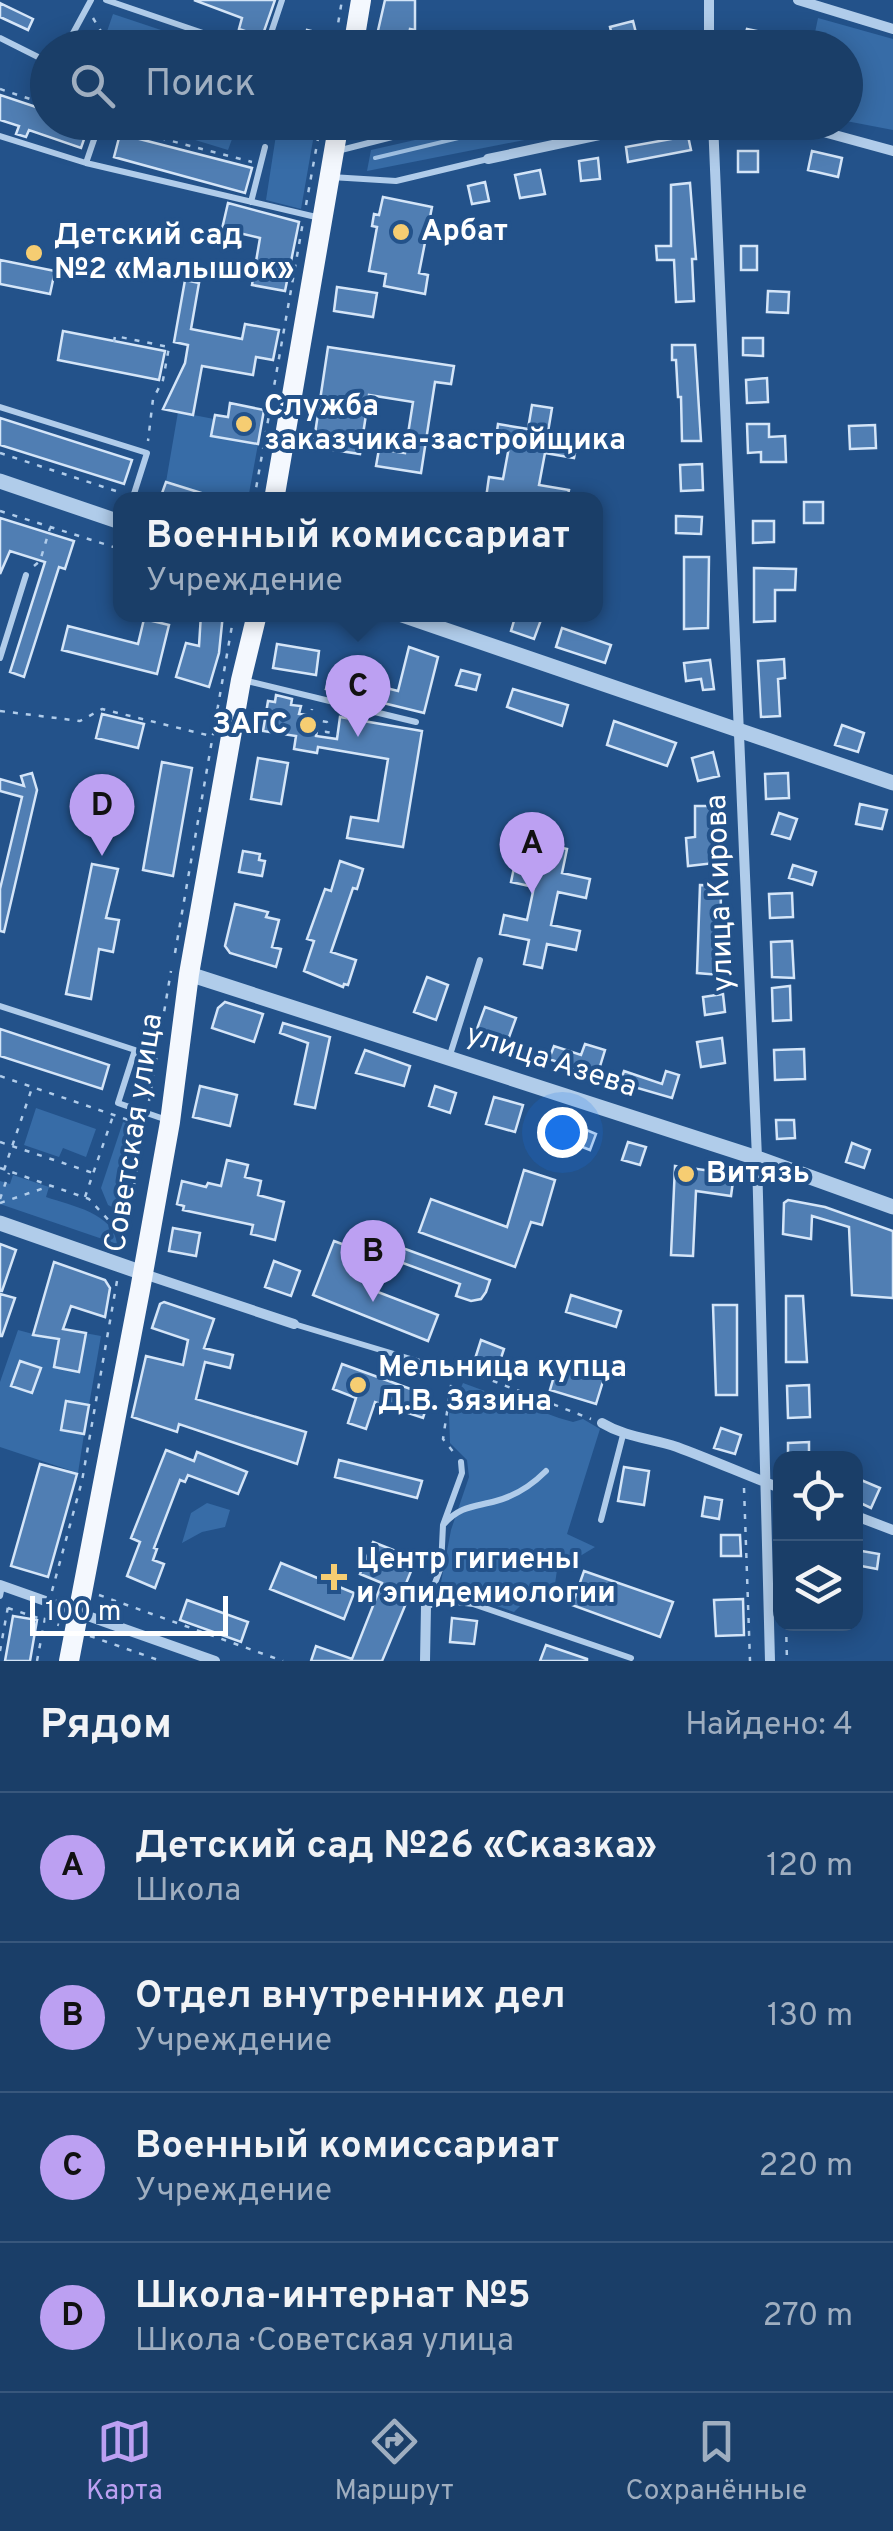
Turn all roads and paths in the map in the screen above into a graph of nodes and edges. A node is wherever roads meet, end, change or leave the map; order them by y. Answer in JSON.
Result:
{"nodes":[{"id":1,"x":91,"y":0,"type":"edge"},
{"id":2,"x":106,"y":0,"type":"edge"},
{"id":3,"x":282,"y":0,"type":"edge"},
{"id":4,"x":342,"y":0,"type":"edge"},
{"id":5,"x":361,"y":0,"type":"edge"},
{"id":6,"x":708,"y":0,"type":"edge"},
{"id":7,"x":798,"y":0,"type":"edge"},
{"id":8,"x":86,"y":9,"type":"junction"},
{"id":9,"x":893,"y":29,"type":"edge"},
{"id":10,"x":75,"y":30,"type":"edge"},
{"id":11,"x":99,"y":30,"type":"edge"},
{"id":12,"x":194,"y":30,"type":"edge"},
{"id":13,"x":272,"y":30,"type":"edge"},
{"id":14,"x":337,"y":30,"type":"edge"},
{"id":15,"x":356,"y":30,"type":"edge"},
{"id":16,"x":709,"y":30,"type":"edge"},
{"id":17,"x":0,"y":38,"type":"edge"},
{"id":18,"x":30,"y":53,"type":"edge"},
{"id":19,"x":0,"y":89,"type":"edge"},
{"id":20,"x":30,"y":99,"type":"edge"},
{"id":21,"x":0,"y":136,"type":"edge"},
{"id":22,"x":94,"y":140,"type":"edge"},
{"id":23,"x":165,"y":140,"type":"edge"},
{"id":24,"x":264,"y":140,"type":"edge"},
{"id":25,"x":271,"y":140,"type":"edge"},
{"id":26,"x":319,"y":140,"type":"edge"},
{"id":27,"x":336,"y":140,"type":"edge"},
{"id":28,"x":378,"y":140,"type":"edge"},
{"id":29,"x":576,"y":140,"type":"edge"},
{"id":30,"x":714,"y":140,"type":"edge"},
{"id":31,"x":852,"y":140,"type":"edge"},
{"id":32,"x":265,"y":147,"type":"junction"},
{"id":33,"x":334,"y":151,"type":"junction"},
{"id":34,"x":893,"y":151,"type":"edge"},
{"id":35,"x":488,"y":159,"type":"joint"},
{"id":36,"x":86,"y":163,"type":"junction"},
{"id":37,"x":260,"y":164,"type":"junction"},
{"id":38,"x":330,"y":177,"type":"junction"},
{"id":39,"x":251,"y":202,"type":"junction"},
{"id":40,"x":313,"y":216,"type":"junction"},
{"id":41,"x":114,"y":342,"type":"dead end"},
{"id":42,"x":0,"y":407,"type":"edge"},
{"id":43,"x":0,"y":453,"type":"edge"},
{"id":44,"x":146,"y":453,"type":"junction"},
{"id":45,"x":0,"y":481,"type":"edge"},
{"id":46,"x":114,"y":492,"type":"edge"},
{"id":47,"x":134,"y":492,"type":"edge"},
{"id":48,"x":256,"y":492,"type":"edge"},
{"id":49,"x":275,"y":492,"type":"edge"},
{"id":50,"x":0,"y":511,"type":"edge"},
{"id":51,"x":113,"y":520,"type":"edge"},
{"id":52,"x":51,"y":527,"type":"junction"},
{"id":53,"x":113,"y":547,"type":"edge"},
{"id":54,"x":26,"y":574,"type":"joint"},
{"id":55,"x":233,"y":622,"type":"edge"},
{"id":56,"x":256,"y":622,"type":"edge"},
{"id":57,"x":423,"y":622,"type":"edge"},
{"id":58,"x":0,"y":658,"type":"edge"},
{"id":59,"x":241,"y":680,"type":"junction"},
{"id":60,"x":314,"y":698,"type":"junction"},
{"id":61,"x":0,"y":711,"type":"edge"},
{"id":62,"x":416,"y":722,"type":"dead end"},
{"id":63,"x":739,"y":729,"type":"junction"},
{"id":64,"x":338,"y":734,"type":"dead end"},
{"id":65,"x":212,"y":737,"type":"junction"},
{"id":66,"x":893,"y":782,"type":"edge"},
{"id":67,"x":480,"y":960,"type":"dead end"},
{"id":68,"x":190,"y":974,"type":"junction"},
{"id":69,"x":0,"y":1006,"type":"edge"},
{"id":70,"x":449,"y":1058,"type":"junction"},
{"id":71,"x":0,"y":1076,"type":"edge"},
{"id":72,"x":33,"y":1087,"type":"junction"},
{"id":73,"x":147,"y":1113,"type":"junction"},
{"id":74,"x":113,"y":1114,"type":"junction"},
{"id":75,"x":170,"y":1122,"type":"junction"},
{"id":76,"x":144,"y":1125,"type":"junction"},
{"id":77,"x":0,"y":1142,"type":"edge"},
{"id":78,"x":12,"y":1146,"type":"junction"},
{"id":79,"x":757,"y":1158,"type":"junction"},
{"id":80,"x":5,"y":1170,"type":"edge"},
{"id":81,"x":93,"y":1174,"type":"junction"},
{"id":82,"x":52,"y":1186,"type":"junction"},
{"id":83,"x":85,"y":1197,"type":"junction"},
{"id":84,"x":0,"y":1201,"type":"edge"},
{"id":85,"x":893,"y":1207,"type":"edge"},
{"id":86,"x":0,"y":1222,"type":"edge"},
{"id":87,"x":125,"y":1238,"type":"junction"},
{"id":88,"x":148,"y":1245,"type":"junction"},
{"id":89,"x":120,"y":1266,"type":"junction"},
{"id":90,"x":143,"y":1274,"type":"junction"},
{"id":91,"x":294,"y":1324,"type":"joint"},
{"id":92,"x":434,"y":1366,"type":"joint"},
{"id":93,"x":454,"y":1369,"type":"junction"},
{"id":94,"x":602,"y":1423,"type":"joint"},
{"id":95,"x":622,"y":1435,"type":"junction"},
{"id":96,"x":460,"y":1460,"type":"joint"},
{"id":97,"x":546,"y":1470,"type":"dead end"},
{"id":98,"x":744,"y":1476,"type":"junction"},
{"id":99,"x":763,"y":1482,"type":"junction"},
{"id":100,"x":773,"y":1486,"type":"edge"},
{"id":101,"x":863,"y":1519,"type":"edge"},
{"id":102,"x":602,"y":1520,"type":"dead end"},
{"id":103,"x":443,"y":1525,"type":"junction"},
{"id":104,"x":893,"y":1530,"type":"edge"},
{"id":105,"x":55,"y":1580,"type":"junction"},
{"id":106,"x":3,"y":1589,"type":"edge"},
{"id":107,"x":81,"y":1589,"type":"junction"},
{"id":108,"x":48,"y":1602,"type":"junction"},
{"id":109,"x":426,"y":1606,"type":"junction"},
{"id":110,"x":77,"y":1612,"type":"junction"},
{"id":111,"x":786,"y":1631,"type":"edge"},
{"id":112,"x":0,"y":1651,"type":"edge"},
{"id":113,"x":631,"y":1658,"type":"edge"},
{"id":114,"x":37,"y":1661,"type":"edge"},
{"id":115,"x":68,"y":1661,"type":"edge"},
{"id":116,"x":215,"y":1661,"type":"edge"},
{"id":117,"x":283,"y":1661,"type":"edge"},
{"id":118,"x":425,"y":1661,"type":"edge"},
{"id":119,"x":750,"y":1661,"type":"edge"},
{"id":120,"x":770,"y":1661,"type":"edge"},
{"id":121,"x":787,"y":1661,"type":"edge"}],
"edges":[{"from":1,"to":8,"type":"lane"},
{"from":2,"to":12,"type":"lane"},
{"from":3,"to":13,"type":"lane"},
{"from":4,"to":14,"type":"path"},
{"from":5,"to":15,"type":"main road"},
{"from":6,"to":16,"type":"street"},
{"from":7,"to":9,"type":"street"},
{"from":8,"to":10,"type":"lane"},
{"from":8,"to":11,"type":"path"},
{"from":17,"to":18,"type":"lane"},
{"from":19,"to":20,"type":"path"},
{"from":21,"to":36,"type":"lane"},
{"from":22,"to":36,"type":"lane"},
{"from":23,"to":37,"type":"path"},
{"from":24,"to":32,"type":"path"},
{"from":25,"to":32,"type":"path"},
{"from":26,"to":40,"type":"path"},
{"from":27,"to":33,"type":"main road"},
{"from":28,"to":33,"type":"lane"},
{"from":29,"to":35,"type":"street"},
{"from":30,"to":63,"type":"street","name":"улица Кирова"},
{"from":31,"to":34,"type":"street"},
{"from":32,"to":37,"type":"lane"},
{"from":33,"to":38,"type":"main road"},
{"from":35,"to":38,"type":"lane"},
{"from":36,"to":39,"type":"lane"},
{"from":37,"to":39,"type":"lane"},
{"from":38,"to":40,"type":"main road"},
{"from":39,"to":40,"type":"lane"},
{"from":40,"to":48,"type":"path"},
{"from":40,"to":49,"type":"main road"},
{"from":41,"to":44,"type":"path"},
{"from":42,"to":44,"type":"lane"},
{"from":43,"to":46,"type":"path"},
{"from":44,"to":47,"type":"lane"},
{"from":45,"to":51,"type":"street"},
{"from":50,"to":52,"type":"path"},
{"from":52,"to":53,"type":"path"},
{"from":52,"to":54,"type":"path"},
{"from":54,"to":58,"type":"lane"},
{"from":55,"to":65,"type":"path"},
{"from":56,"to":59,"type":"main road","name":"Советская улица"},
{"from":57,"to":63,"type":"street"},
{"from":59,"to":60,"type":"lane"},
{"from":59,"to":68,"type":"main road","name":"Советская улица"},
{"from":60,"to":62,"type":"lane"},
{"from":60,"to":64,"type":"path"},
{"from":61,"to":65,"type":"path"},
{"from":63,"to":66,"type":"street"},
{"from":63,"to":79,"type":"street","name":"улица Кирова"},
{"from":65,"to":73,"type":"path"},
{"from":67,"to":70,"type":"lane"},
{"from":68,"to":70,"type":"street","name":"улица Азева"},
{"from":68,"to":75,"type":"main road","name":"Советская улица"},
{"from":69,"to":73,"type":"lane"},
{"from":70,"to":79,"type":"street","name":"улица Азева"},
{"from":71,"to":72,"type":"path"},
{"from":72,"to":74,"type":"path"},
{"from":72,"to":78,"type":"path"},
{"from":73,"to":75,"type":"lane"},
{"from":73,"to":76,"type":"path"},
{"from":74,"to":76,"type":"path"},
{"from":74,"to":81,"type":"path"},
{"from":75,"to":88,"type":"main road","name":"Советская улица"},
{"from":76,"to":87,"type":"path"},
{"from":77,"to":78,"type":"path"},
{"from":78,"to":80,"type":"path"},
{"from":78,"to":81,"type":"path"},
{"from":79,"to":85,"type":"street","name":"улица Азева"},
{"from":79,"to":99,"type":"street","name":"улица Кирова"},
{"from":80,"to":82,"type":"path"},
{"from":80,"to":84,"type":"path"},
{"from":81,"to":83,"type":"path"},
{"from":82,"to":83,"type":"path"},
{"from":82,"to":84,"type":"path"},
{"from":83,"to":87,"type":"path"},
{"from":86,"to":89,"type":"street"},
{"from":87,"to":88,"type":"path"},
{"from":87,"to":89,"type":"path"},
{"from":88,"to":90,"type":"main road","name":"Советская улица"},
{"from":89,"to":90,"type":"street"},
{"from":89,"to":105,"type":"path"},
{"from":90,"to":91,"type":"street"},
{"from":90,"to":107,"type":"main road","name":"Советская улица"},
{"from":91,"to":92,"type":"lane"},
{"from":92,"to":93,"type":"path"},
{"from":93,"to":94,"type":"path"},
{"from":93,"to":96,"type":"path"},
{"from":94,"to":95,"type":"street"},
{"from":95,"to":98,"type":"street"},
{"from":95,"to":102,"type":"lane"},
{"from":96,"to":103,"type":"lane"},
{"from":97,"to":103,"type":"lane"},
{"from":98,"to":99,"type":"street"},
{"from":98,"to":119,"type":"path"},
{"from":99,"to":100,"type":"street"},
{"from":99,"to":120,"type":"street","name":"улица Кирова"},
{"from":101,"to":104,"type":"street"},
{"from":103,"to":109,"type":"lane"},
{"from":105,"to":107,"type":"path"},
{"from":105,"to":108,"type":"path"},
{"from":106,"to":108,"type":"street"},
{"from":106,"to":112,"type":"path"},
{"from":107,"to":110,"type":"main road","name":"Советская улица"},
{"from":107,"to":117,"type":"path"},
{"from":108,"to":110,"type":"street"},
{"from":108,"to":114,"type":"path"},
{"from":109,"to":113,"type":"lane"},
{"from":109,"to":118,"type":"street"},
{"from":110,"to":115,"type":"main road","name":"Советская улица"},
{"from":110,"to":116,"type":"street"},
{"from":111,"to":121,"type":"path"}]}
